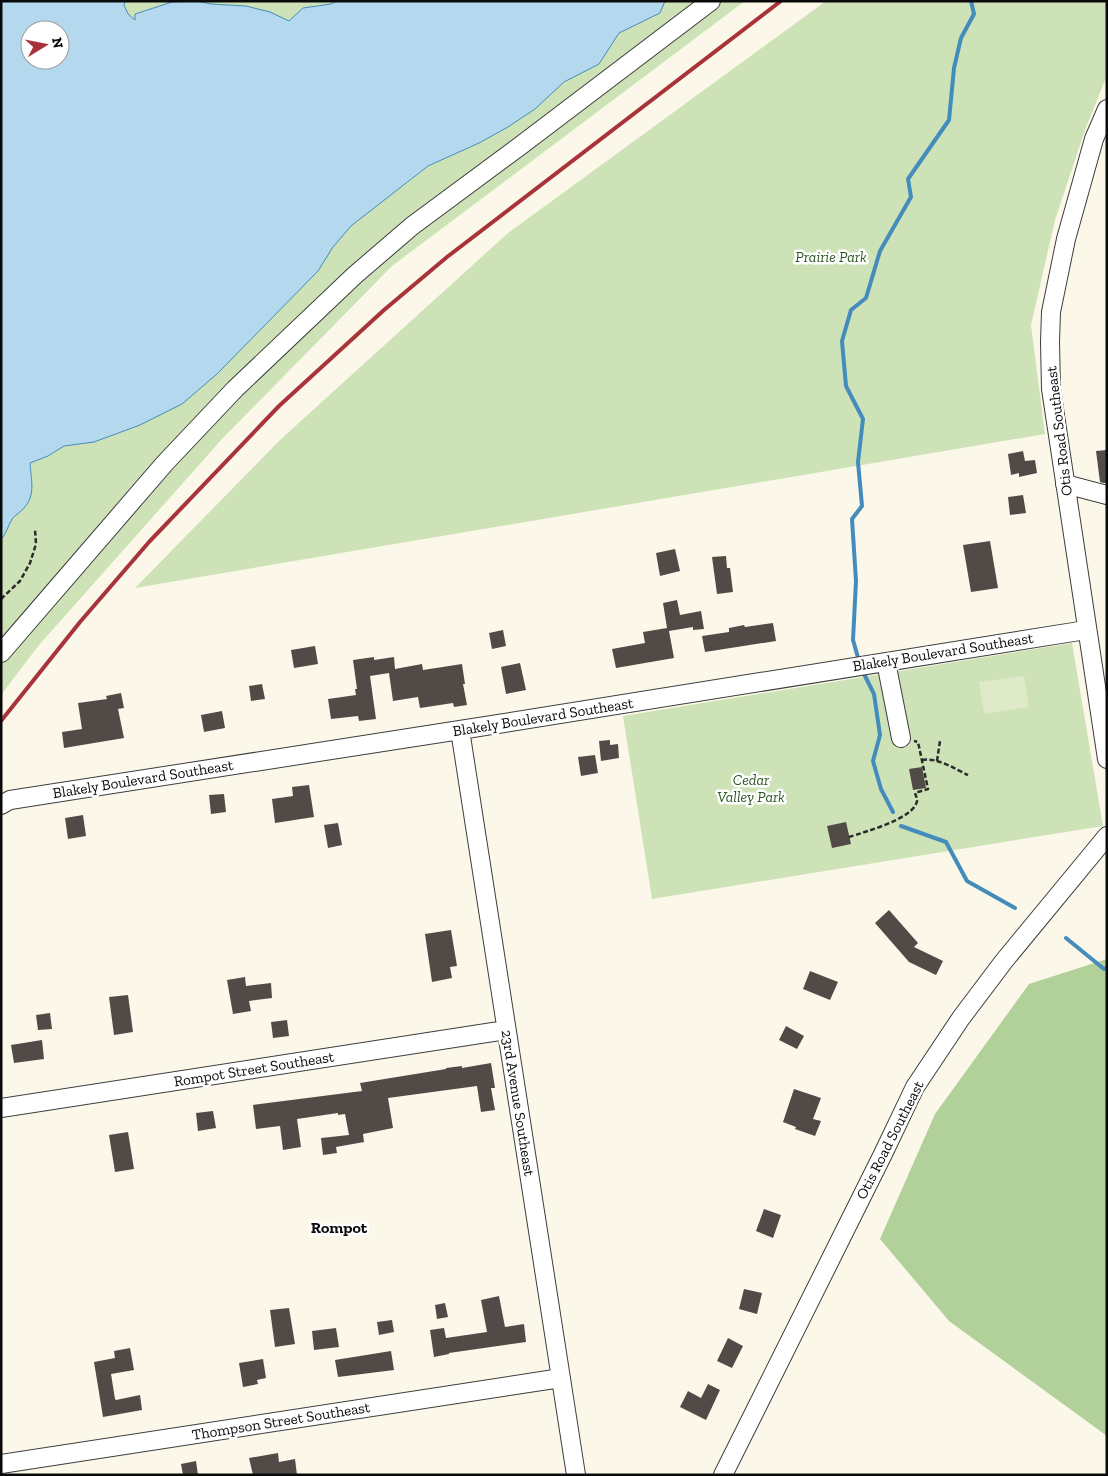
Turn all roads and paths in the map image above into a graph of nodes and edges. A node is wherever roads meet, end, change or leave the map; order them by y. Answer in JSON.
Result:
{"nodes":[{"id":1,"x":711,"y":1,"type":"edge"},
{"id":2,"x":1107,"y":109,"type":"edge"},
{"id":3,"x":1065,"y":484,"type":"junction"},
{"id":4,"x":1107,"y":495,"type":"edge"},
{"id":5,"x":35,"y":529,"type":"dead end"},
{"id":6,"x":1,"y":599,"type":"edge"},
{"id":7,"x":1086,"y":630,"type":"junction"},
{"id":8,"x":1,"y":652,"type":"edge"},
{"id":9,"x":883,"y":662,"type":"junction"},
{"id":10,"x":460,"y":730,"type":"junction"},
{"id":11,"x":901,"y":738,"type":"joint"},
{"id":12,"x":940,"y":741,"type":"dead end"},
{"id":13,"x":1107,"y":759,"type":"edge"},
{"id":14,"x":922,"y":760,"type":"junction"},
{"id":15,"x":937,"y":761,"type":"junction"},
{"id":16,"x":968,"y":775,"type":"dead end"},
{"id":17,"x":1,"y":805,"type":"edge"},
{"id":18,"x":1107,"y":836,"type":"edge"},
{"id":19,"x":849,"y":837,"type":"dead end"},
{"id":20,"x":506,"y":1030,"type":"junction"},
{"id":21,"x":1,"y":1108,"type":"edge"},
{"id":22,"x":561,"y":1378,"type":"junction"},
{"id":23,"x":1,"y":1464,"type":"edge"},
{"id":24,"x":576,"y":1475,"type":"edge"},
{"id":25,"x":723,"y":1475,"type":"edge"}],
"edges":[{"from":1,"to":8,"type":"street"},
{"from":2,"to":3,"type":"street","name":"Otis Road Southeast"},
{"from":3,"to":4,"type":"street"},
{"from":3,"to":7,"type":"street","name":"Otis Road Southeast"},
{"from":5,"to":6,"type":"path"},
{"from":7,"to":9,"type":"street","name":"Blakely Boulevard Southeast"},
{"from":7,"to":13,"type":"street","name":"Otis Road Southeast"},
{"from":9,"to":10,"type":"street","name":"Blakely Boulevard Southeast"},
{"from":9,"to":11,"type":"street"},
{"from":10,"to":17,"type":"street","name":"Blakely Boulevard Southeast"},
{"from":10,"to":20,"type":"street","name":"23rd Avenue Southeast"},
{"from":11,"to":14,"type":"path"},
{"from":12,"to":15,"type":"path"},
{"from":14,"to":15,"type":"path"},
{"from":14,"to":19,"type":"path"},
{"from":15,"to":16,"type":"path"},
{"from":18,"to":25,"type":"street","name":"Otis Road Southeast"},
{"from":20,"to":21,"type":"street","name":"Rompot Street Southeast"},
{"from":20,"to":22,"type":"street","name":"23rd Avenue Southeast"},
{"from":22,"to":23,"type":"street","name":"Thompson Street Southeast"},
{"from":22,"to":24,"type":"street","name":"23rd Avenue Southeast"}]}
